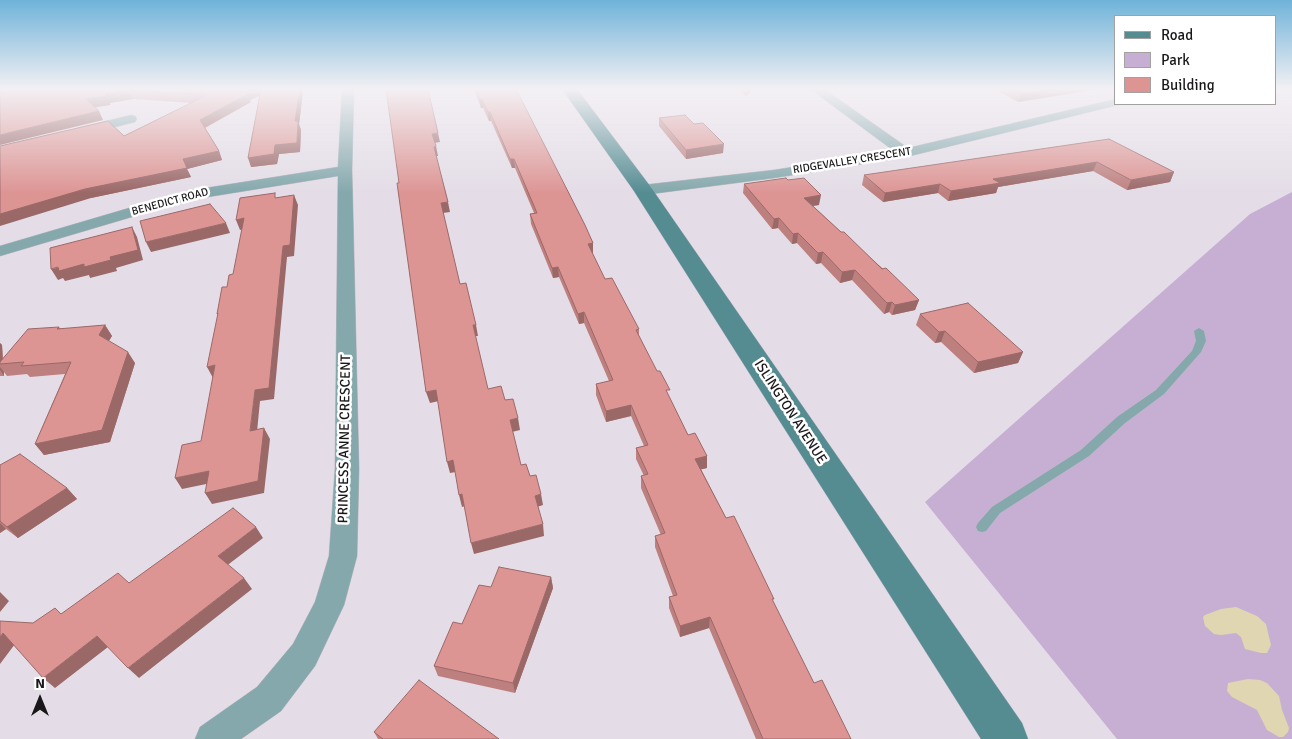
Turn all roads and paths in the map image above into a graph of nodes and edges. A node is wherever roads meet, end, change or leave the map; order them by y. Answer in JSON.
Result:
{"nodes":[{"id":1,"x":113,"y":123,"type":"edge"},
{"id":2,"x":347,"y":123,"type":"edge"},
{"id":3,"x":594,"y":123,"type":"edge"},
{"id":4,"x":864,"y":123,"type":"edge"},
{"id":5,"x":1030,"y":123,"type":"edge"},
{"id":6,"x":66,"y":135,"type":"edge"},
{"id":7,"x":906,"y":153,"type":"junction"},
{"id":8,"x":345,"y":170,"type":"junction"},
{"id":9,"x":643,"y":190,"type":"junction"},
{"id":10,"x":0,"y":251,"type":"edge"},
{"id":11,"x":1199,"y":331,"type":"dead end"},
{"id":12,"x":982,"y":527,"type":"dead end"},
{"id":13,"x":212,"y":739,"type":"edge"},
{"id":14,"x":1006,"y":739,"type":"edge"}],
"edges":[{"from":1,"to":6,"type":"street"},
{"from":2,"to":8,"type":"street","name":"PRINCESS ANNE CRESCENT"},
{"from":3,"to":9,"type":"main road","name":"ISLINGTON AVENUE"},
{"from":4,"to":7,"type":"street"},
{"from":5,"to":7,"type":"street","name":"RIDGEVALLEY CRESCENT"},
{"from":7,"to":9,"type":"street","name":"RIDGEVALLEY CRESCENT"},
{"from":8,"to":10,"type":"street","name":"BENEDICT ROAD"},
{"from":8,"to":13,"type":"street","name":"PRINCESS ANNE CRESCENT"},
{"from":9,"to":14,"type":"main road","name":"ISLINGTON AVENUE"},
{"from":11,"to":12,"type":"lane"}]}
